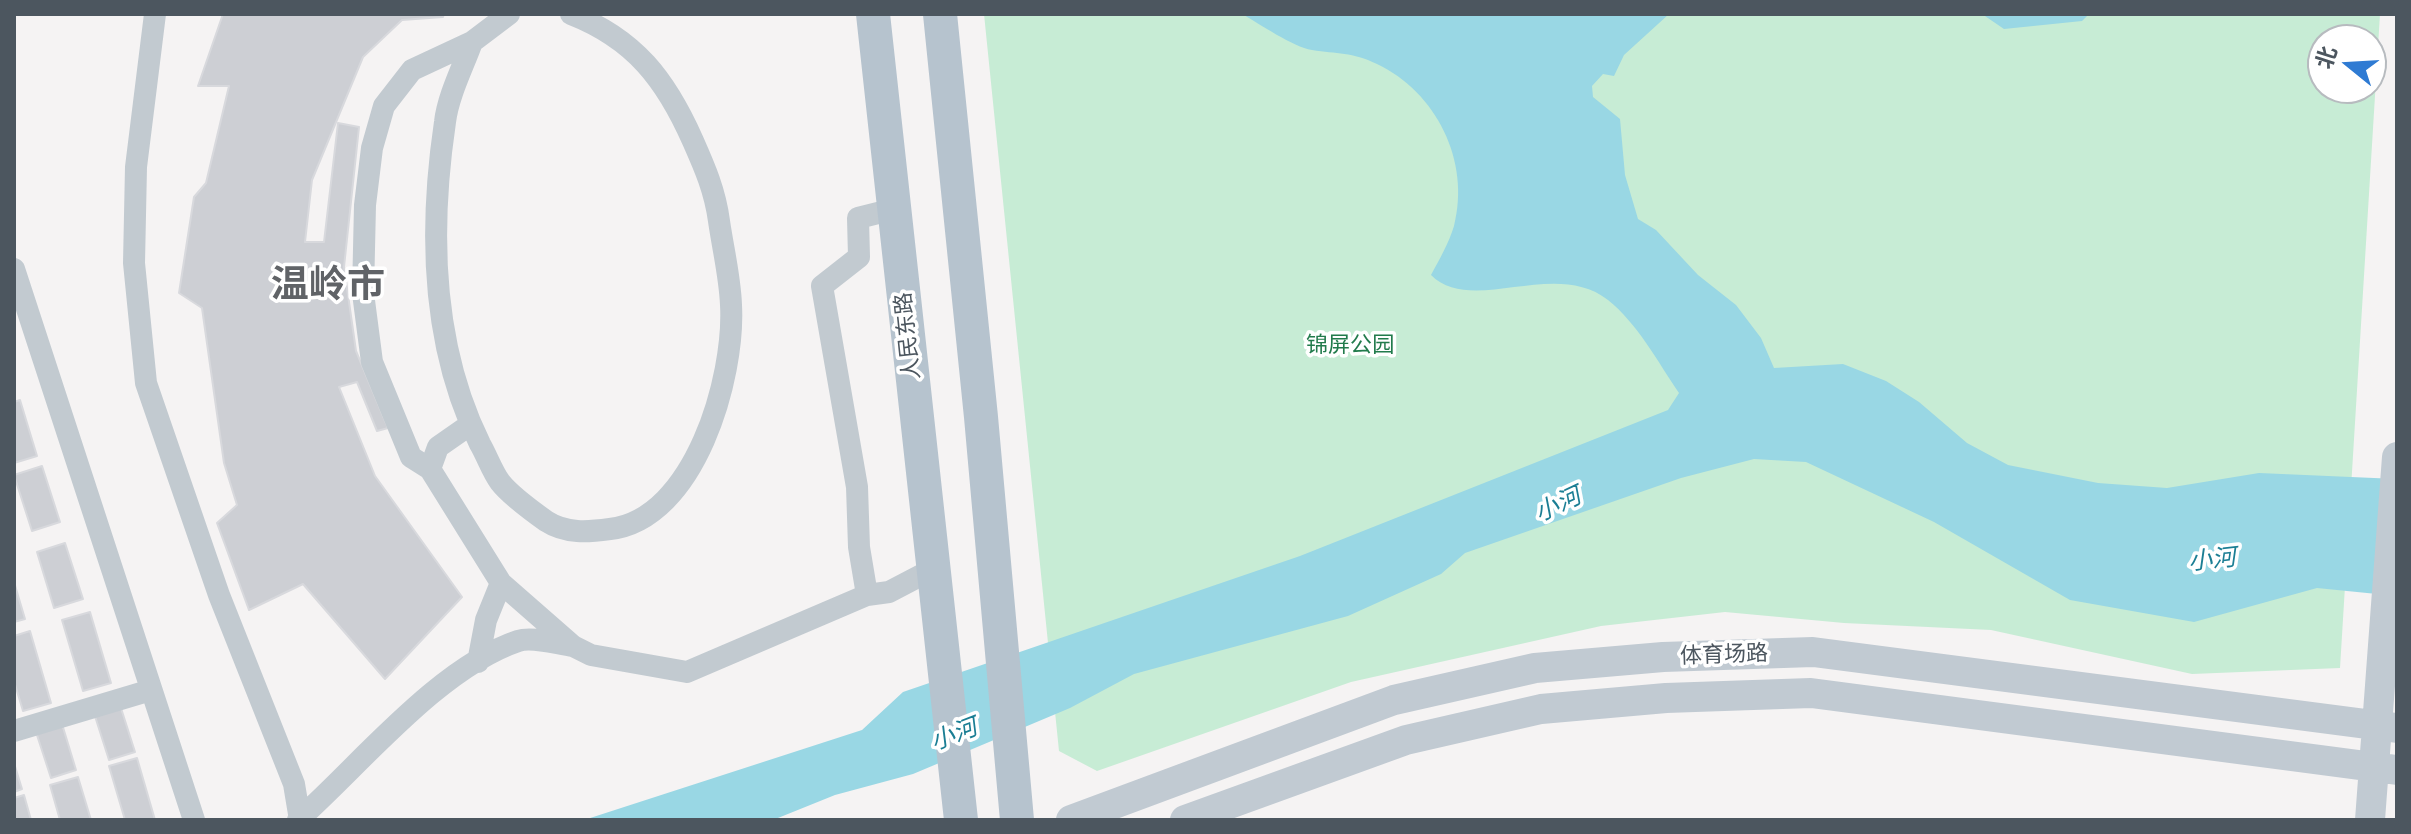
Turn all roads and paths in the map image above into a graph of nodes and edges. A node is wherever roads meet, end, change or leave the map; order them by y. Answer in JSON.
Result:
{"nodes":[{"id":1,"x":155,"y":14,"type":"edge"},
{"id":2,"x":509,"y":14,"type":"edge"},
{"id":3,"x":571,"y":14,"type":"edge"},
{"id":4,"x":873,"y":14,"type":"edge"},
{"id":5,"x":940,"y":14,"type":"edge"},
{"id":6,"x":472,"y":42,"type":"junction"},
{"id":7,"x":894,"y":209,"type":"junction"},
{"id":8,"x":14,"y":269,"type":"edge"},
{"id":9,"x":471,"y":424,"type":"junction"},
{"id":10,"x":2397,"y":457,"type":"edge"},
{"id":11,"x":430,"y":469,"type":"junction"},
{"id":12,"x":2396,"y":475,"type":"edge"},
{"id":13,"x":933,"y":569,"type":"junction"},
{"id":14,"x":501,"y":583,"type":"junction"},
{"id":15,"x":867,"y":595,"type":"junction"},
{"id":16,"x":573,"y":646,"type":"junction"},
{"id":17,"x":478,"y":662,"type":"junction"},
{"id":18,"x":151,"y":690,"type":"junction"},
{"id":19,"x":14,"y":731,"type":"edge"},
{"id":20,"x":2383,"y":747,"type":"edge"},
{"id":21,"x":1016,"y":810,"type":"edge"},
{"id":22,"x":960,"y":815,"type":"edge"},
{"id":23,"x":194,"y":820,"type":"edge"},
{"id":24,"x":299,"y":820,"type":"edge"},
{"id":25,"x":1071,"y":820,"type":"edge"},
{"id":26,"x":1185,"y":820,"type":"edge"},
{"id":27,"x":2370,"y":820,"type":"edge"}],
"edges":[{"from":1,"to":24,"type":"street"},
{"from":2,"to":6,"type":"street"},
{"from":3,"to":9,"type":"street"},
{"from":4,"to":7,"type":"main road","name":"人民东路"},
{"from":5,"to":21,"type":"main road"},
{"from":6,"to":9,"type":"street"},
{"from":6,"to":11,"type":"street"},
{"from":7,"to":13,"type":"main road","name":"人民东路"},
{"from":7,"to":15,"type":"street"},
{"from":8,"to":18,"type":"street"},
{"from":9,"to":11,"type":"street"},
{"from":10,"to":12,"type":"main road"},
{"from":11,"to":14,"type":"street"},
{"from":12,"to":20,"type":"main road"},
{"from":13,"to":15,"type":"street"},
{"from":13,"to":22,"type":"main road","name":"人民东路"},
{"from":14,"to":16,"type":"street"},
{"from":14,"to":17,"type":"street"},
{"from":15,"to":16,"type":"street"},
{"from":16,"to":17,"type":"street"},
{"from":17,"to":24,"type":"street"},
{"from":18,"to":19,"type":"street"},
{"from":18,"to":23,"type":"street"},
{"from":20,"to":25,"type":"main road","name":"体育场路"},
{"from":20,"to":26,"type":"main road","name":"体育场路"},
{"from":20,"to":27,"type":"main road"}]}
